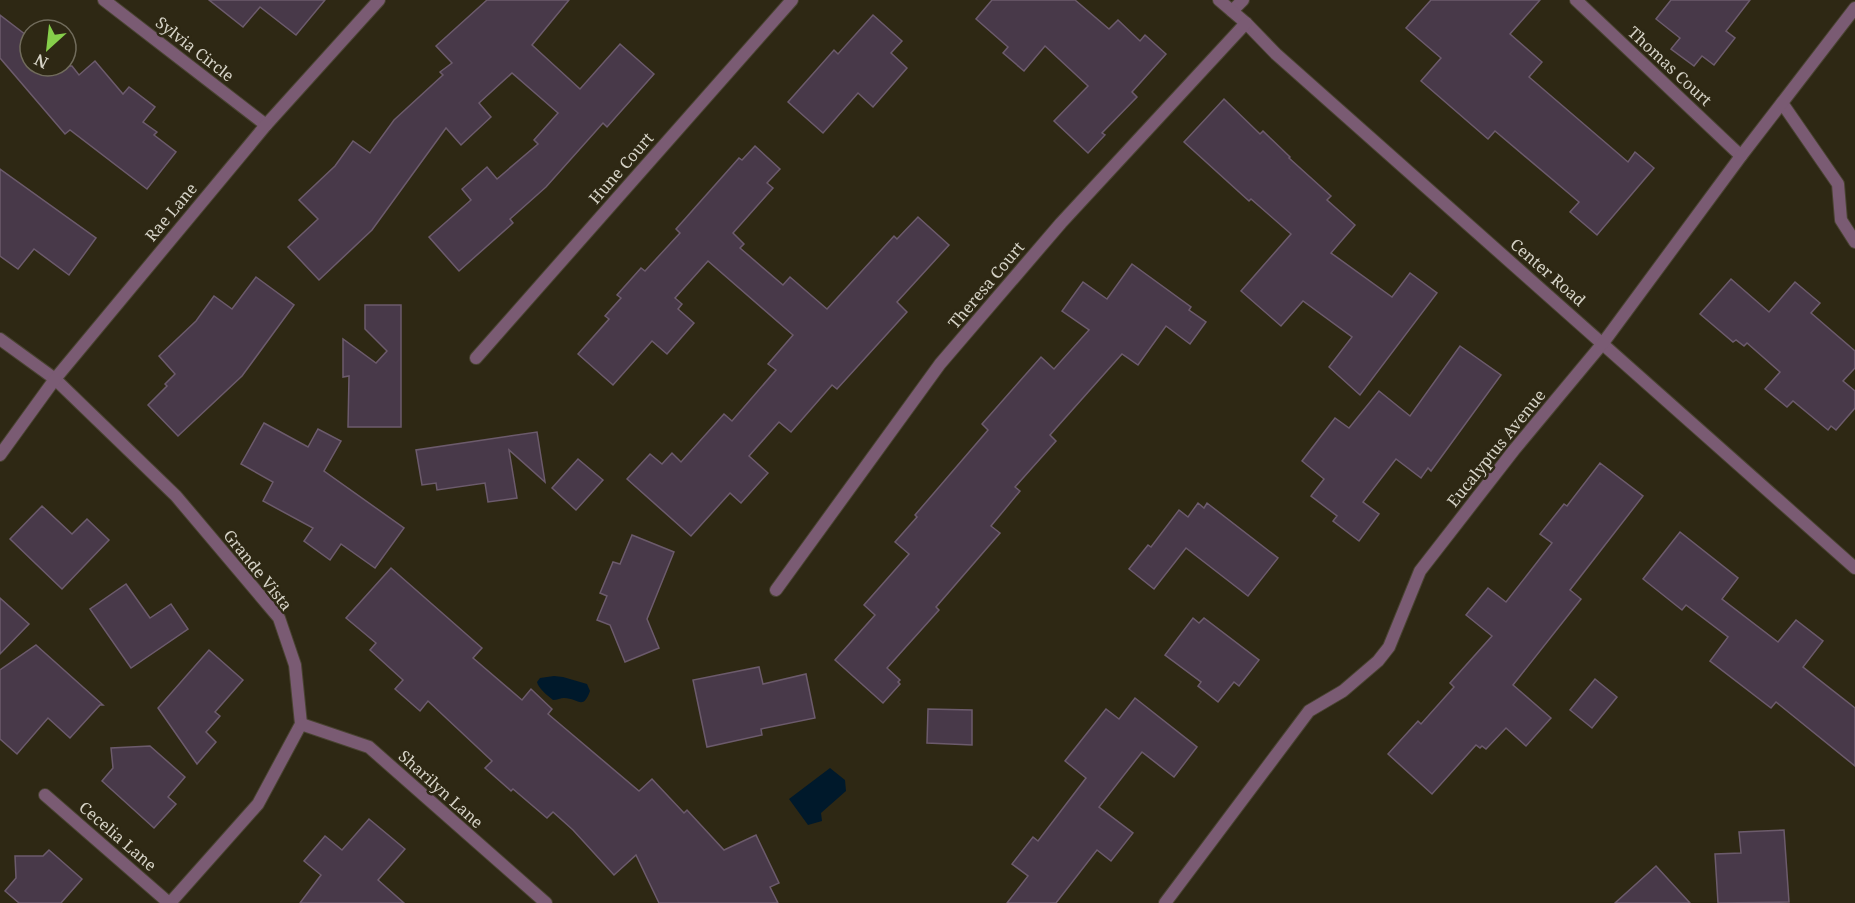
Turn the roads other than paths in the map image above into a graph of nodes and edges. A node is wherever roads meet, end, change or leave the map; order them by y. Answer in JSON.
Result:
{"nodes":[{"id":1,"x":104,"y":0,"type":"edge"},
{"id":2,"x":379,"y":0,"type":"edge"},
{"id":3,"x":792,"y":0,"type":"edge"},
{"id":4,"x":1220,"y":0,"type":"edge"},
{"id":5,"x":1243,"y":0,"type":"edge"},
{"id":6,"x":1576,"y":0,"type":"edge"},
{"id":7,"x":1855,"y":8,"type":"edge"},
{"id":8,"x":1232,"y":11,"type":"junction"},
{"id":9,"x":1246,"y":23,"type":"junction"},
{"id":10,"x":1782,"y":103,"type":"junction"},
{"id":11,"x":266,"y":125,"type":"junction"},
{"id":12,"x":1741,"y":156,"type":"junction"},
{"id":13,"x":1855,"y":242,"type":"edge"},
{"id":14,"x":0,"y":339,"type":"edge"},
{"id":15,"x":1603,"y":343,"type":"junction"},
{"id":16,"x":476,"y":358,"type":"dead end"},
{"id":17,"x":55,"y":379,"type":"junction"},
{"id":18,"x":0,"y":455,"type":"edge"},
{"id":19,"x":1855,"y":568,"type":"edge"},
{"id":20,"x":776,"y":590,"type":"dead end"},
{"id":21,"x":301,"y":724,"type":"junction"},
{"id":22,"x":45,"y":795,"type":"dead end"},
{"id":23,"x":169,"y":903,"type":"edge"},
{"id":24,"x":546,"y":903,"type":"edge"},
{"id":25,"x":1165,"y":903,"type":"edge"}],
"edges":[{"from":1,"to":11,"type":"street","name":"Sylvia Circle"},
{"from":2,"to":11,"type":"street","name":"Rae Lane"},
{"from":3,"to":16,"type":"street","name":"Hune Court"},
{"from":4,"to":8,"type":"street","name":"Center Road"},
{"from":5,"to":8,"type":"street"},
{"from":6,"to":12,"type":"street","name":"Thomas Court"},
{"from":7,"to":10,"type":"street","name":"Eucalyptus Avenue"},
{"from":8,"to":9,"type":"street","name":"Center Road"},
{"from":9,"to":15,"type":"street","name":"Center Road"},
{"from":9,"to":20,"type":"street","name":"Theresa Court"},
{"from":10,"to":12,"type":"street","name":"Eucalyptus Avenue"},
{"from":10,"to":13,"type":"street"},
{"from":11,"to":17,"type":"street","name":"Rae Lane"},
{"from":12,"to":15,"type":"street","name":"Eucalyptus Avenue"},
{"from":14,"to":17,"type":"street","name":"Grande Vista"},
{"from":15,"to":19,"type":"street","name":"Center Road"},
{"from":15,"to":25,"type":"street","name":"Eucalyptus Avenue"},
{"from":17,"to":18,"type":"street","name":"Rae Lane"},
{"from":17,"to":21,"type":"street","name":"Grande Vista"},
{"from":21,"to":23,"type":"street"},
{"from":21,"to":24,"type":"street","name":"Sharilyn Lane"},
{"from":22,"to":23,"type":"street","name":"Cecelia Lane"}]}
